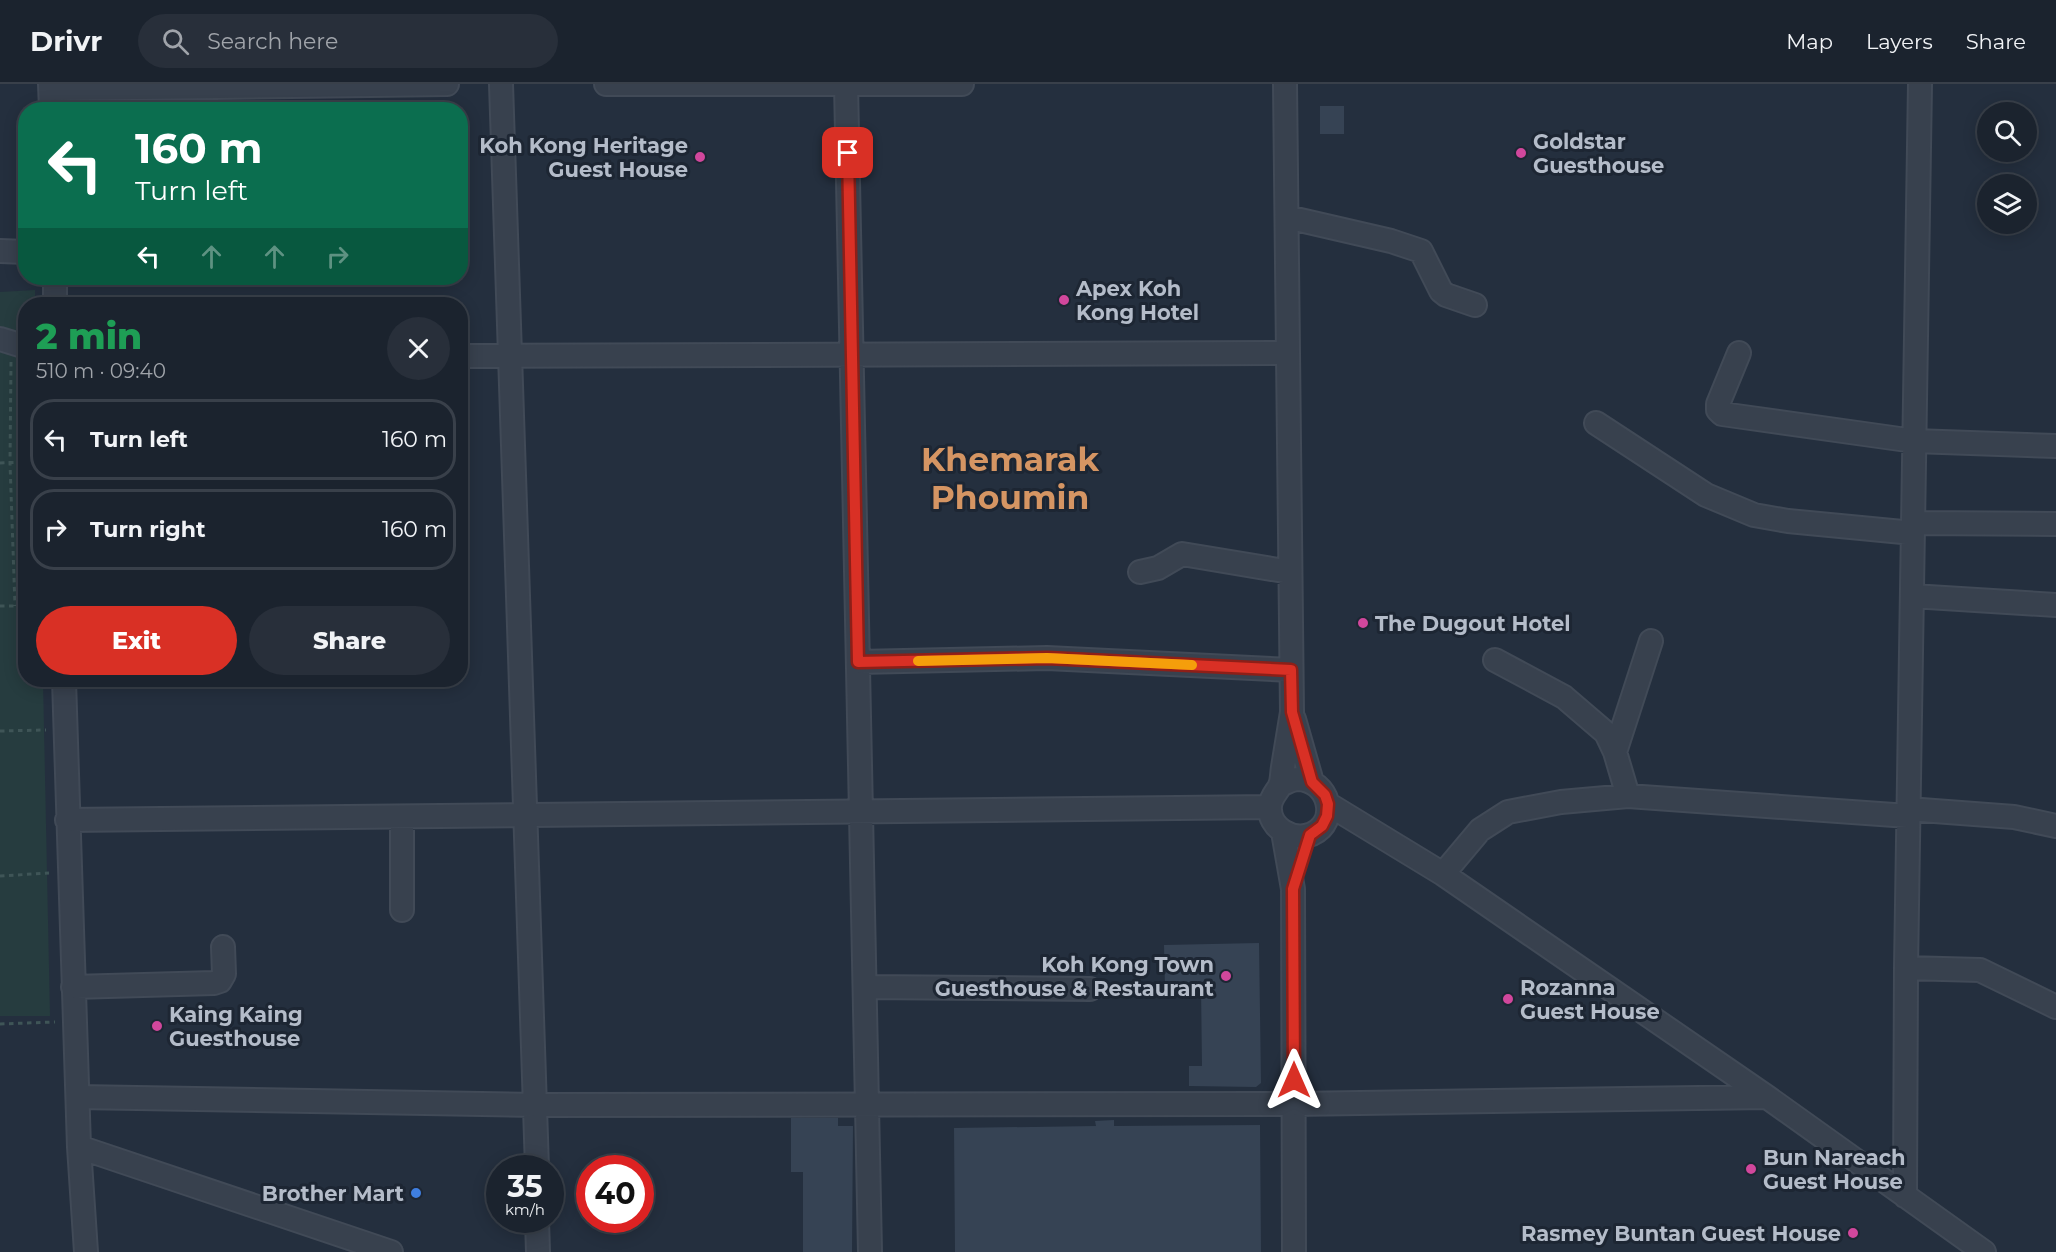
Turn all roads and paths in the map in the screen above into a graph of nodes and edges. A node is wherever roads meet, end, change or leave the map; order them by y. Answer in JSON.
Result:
{"nodes":[{"id":1,"x":447,"y":84,"type":"edge"},
{"id":2,"x":501,"y":84,"type":"edge"},
{"id":3,"x":606,"y":84,"type":"edge"},
{"id":4,"x":962,"y":84,"type":"edge"},
{"id":5,"x":1285,"y":84,"type":"edge"},
{"id":6,"x":1920,"y":84,"type":"edge"},
{"id":7,"x":846,"y":85,"type":"edge"},
{"id":8,"x":51,"y":94,"type":"edge"},
{"id":9,"x":1287,"y":218,"type":"junction"},
{"id":10,"x":0,"y":251,"type":"edge"},
{"id":11,"x":18,"y":252,"type":"edge"},
{"id":12,"x":1475,"y":305,"type":"dead end"},
{"id":13,"x":12,"y":343,"type":"edge"},
{"id":14,"x":1288,"y":353,"type":"junction"},
{"id":15,"x":1739,"y":353,"type":"dead end"},
{"id":16,"x":852,"y":354,"type":"junction"},
{"id":17,"x":510,"y":355,"type":"junction"},
{"id":18,"x":468,"y":356,"type":"edge"},
{"id":19,"x":1596,"y":423,"type":"dead end"},
{"id":20,"x":1914,"y":441,"type":"junction"},
{"id":21,"x":2056,"y":446,"type":"edge"},
{"id":22,"x":18,"y":462,"type":"edge"},
{"id":23,"x":0,"y":463,"type":"edge"},
{"id":24,"x":10,"y":463,"type":"junction"},
{"id":25,"x":2056,"y":524,"type":"edge"},
{"id":26,"x":1913,"y":528,"type":"junction"},
{"id":27,"x":1140,"y":572,"type":"dead end"},
{"id":28,"x":1290,"y":572,"type":"junction"},
{"id":29,"x":1912,"y":596,"type":"junction"},
{"id":30,"x":2056,"y":605,"type":"edge"},
{"id":31,"x":0,"y":606,"type":"edge"},
{"id":32,"x":15,"y":606,"type":"joint"},
{"id":33,"x":1651,"y":641,"type":"dead end"},
{"id":34,"x":1495,"y":660,"type":"dead end"},
{"id":35,"x":858,"y":662,"type":"junction"},
{"id":36,"x":1291,"y":670,"type":"junction"},
{"id":37,"x":64,"y":687,"type":"edge"},
{"id":38,"x":1292,"y":712,"type":"junction"},
{"id":39,"x":50,"y":729,"type":"dead end"},
{"id":40,"x":0,"y":731,"type":"edge"},
{"id":41,"x":1615,"y":752,"type":"junction"},
{"id":42,"x":1312,"y":782,"type":"junction"},
{"id":43,"x":1280,"y":785,"type":"junction"},
{"id":44,"x":1628,"y":796,"type":"junction"},
{"id":45,"x":1328,"y":804,"type":"junction"},
{"id":46,"x":1270,"y":807,"type":"junction"},
{"id":47,"x":1908,"y":812,"type":"junction"},
{"id":48,"x":861,"y":813,"type":"junction"},
{"id":49,"x":524,"y":816,"type":"junction"},
{"id":50,"x":402,"y":817,"type":"junction"},
{"id":51,"x":67,"y":820,"type":"junction"},
{"id":52,"x":1361,"y":823,"type":"junction"},
{"id":53,"x":2056,"y":826,"type":"edge"},
{"id":54,"x":1316,"y":830,"type":"junction"},
{"id":55,"x":1283,"y":832,"type":"junction"},
{"id":56,"x":54,"y":873,"type":"dead end"},
{"id":57,"x":1443,"y":874,"type":"junction"},
{"id":58,"x":0,"y":876,"type":"edge"},
{"id":59,"x":1293,"y":889,"type":"junction"},
{"id":60,"x":402,"y":909,"type":"dead end"},
{"id":61,"x":224,"y":947,"type":"dead end"},
{"id":62,"x":1906,"y":968,"type":"junction"},
{"id":63,"x":73,"y":987,"type":"junction"},
{"id":64,"x":865,"y":987,"type":"junction"},
{"id":65,"x":1090,"y":989,"type":"dead end"},
{"id":66,"x":2056,"y":1007,"type":"edge"},
{"id":67,"x":56,"y":1022,"type":"dead end"},
{"id":68,"x":0,"y":1024,"type":"edge"},
{"id":69,"x":78,"y":1097,"type":"junction"},
{"id":70,"x":1767,"y":1097,"type":"junction"},
{"id":71,"x":868,"y":1103,"type":"junction"},
{"id":72,"x":1294,"y":1104,"type":"junction"},
{"id":73,"x":536,"y":1106,"type":"junction"},
{"id":74,"x":79,"y":1147,"type":"junction"},
{"id":75,"x":537,"y":1155,"type":"edge"},
{"id":76,"x":1905,"y":1196,"type":"junction"},
{"id":77,"x":537,"y":1233,"type":"edge"},
{"id":78,"x":86,"y":1252,"type":"edge"},
{"id":79,"x":391,"y":1252,"type":"edge"},
{"id":80,"x":538,"y":1252,"type":"edge"},
{"id":81,"x":870,"y":1252,"type":"edge"},
{"id":82,"x":1294,"y":1252,"type":"edge"},
{"id":83,"x":1984,"y":1252,"type":"edge"}],
"edges":[{"from":1,"to":8,"type":"street"},
{"from":2,"to":17,"type":"street"},
{"from":3,"to":7,"type":"street"},
{"from":4,"to":7,"type":"street"},
{"from":5,"to":9,"type":"street"},
{"from":6,"to":20,"type":"street"},
{"from":7,"to":16,"type":"street"},
{"from":9,"to":12,"type":"street"},
{"from":9,"to":14,"type":"street"},
{"from":10,"to":11,"type":"street"},
{"from":13,"to":24,"type":"path"},
{"from":14,"to":16,"type":"street"},
{"from":14,"to":28,"type":"street"},
{"from":15,"to":20,"type":"street"},
{"from":16,"to":17,"type":"street"},
{"from":16,"to":35,"type":"street"},
{"from":17,"to":18,"type":"street"},
{"from":17,"to":49,"type":"street"},
{"from":19,"to":26,"type":"street"},
{"from":20,"to":21,"type":"street"},
{"from":20,"to":26,"type":"street"},
{"from":22,"to":24,"type":"path"},
{"from":23,"to":24,"type":"path"},
{"from":24,"to":32,"type":"path"},
{"from":25,"to":26,"type":"street"},
{"from":26,"to":29,"type":"street"},
{"from":27,"to":28,"type":"street"},
{"from":28,"to":36,"type":"street"},
{"from":29,"to":30,"type":"street"},
{"from":29,"to":47,"type":"street"},
{"from":31,"to":32,"type":"path"},
{"from":33,"to":41,"type":"street"},
{"from":34,"to":41,"type":"street"},
{"from":35,"to":36,"type":"street"},
{"from":35,"to":48,"type":"street"},
{"from":36,"to":38,"type":"street"},
{"from":37,"to":51,"type":"street"},
{"from":38,"to":42,"type":"street"},
{"from":38,"to":43,"type":"street"},
{"from":39,"to":40,"type":"path"},
{"from":41,"to":44,"type":"street"},
{"from":42,"to":43,"type":"street"},
{"from":42,"to":45,"type":"street"},
{"from":43,"to":46,"type":"street"},
{"from":44,"to":47,"type":"street"},
{"from":44,"to":57,"type":"street"},
{"from":45,"to":52,"type":"street"},
{"from":45,"to":54,"type":"street"},
{"from":46,"to":48,"type":"street"},
{"from":46,"to":55,"type":"street"},
{"from":47,"to":53,"type":"street"},
{"from":47,"to":62,"type":"street"},
{"from":48,"to":49,"type":"street"},
{"from":48,"to":64,"type":"street"},
{"from":49,"to":50,"type":"street"},
{"from":49,"to":73,"type":"street"},
{"from":50,"to":51,"type":"street"},
{"from":50,"to":60,"type":"street"},
{"from":51,"to":63,"type":"street"},
{"from":52,"to":54,"type":"street"},
{"from":52,"to":57,"type":"street"},
{"from":54,"to":55,"type":"street"},
{"from":54,"to":59,"type":"street"},
{"from":55,"to":59,"type":"street"},
{"from":56,"to":58,"type":"path"},
{"from":57,"to":70,"type":"street"},
{"from":59,"to":72,"type":"street"},
{"from":61,"to":63,"type":"street"},
{"from":62,"to":66,"type":"street"},
{"from":62,"to":76,"type":"street"},
{"from":63,"to":69,"type":"street"},
{"from":64,"to":65,"type":"street"},
{"from":64,"to":71,"type":"street"},
{"from":67,"to":68,"type":"path"},
{"from":69,"to":73,"type":"street"},
{"from":69,"to":74,"type":"street"},
{"from":70,"to":72,"type":"street"},
{"from":70,"to":76,"type":"street"},
{"from":71,"to":72,"type":"street"},
{"from":71,"to":73,"type":"street"},
{"from":71,"to":81,"type":"street"},
{"from":72,"to":82,"type":"street"},
{"from":73,"to":75,"type":"street"},
{"from":74,"to":78,"type":"street"},
{"from":74,"to":79,"type":"street"},
{"from":76,"to":83,"type":"street"},
{"from":77,"to":80,"type":"street"}]}
